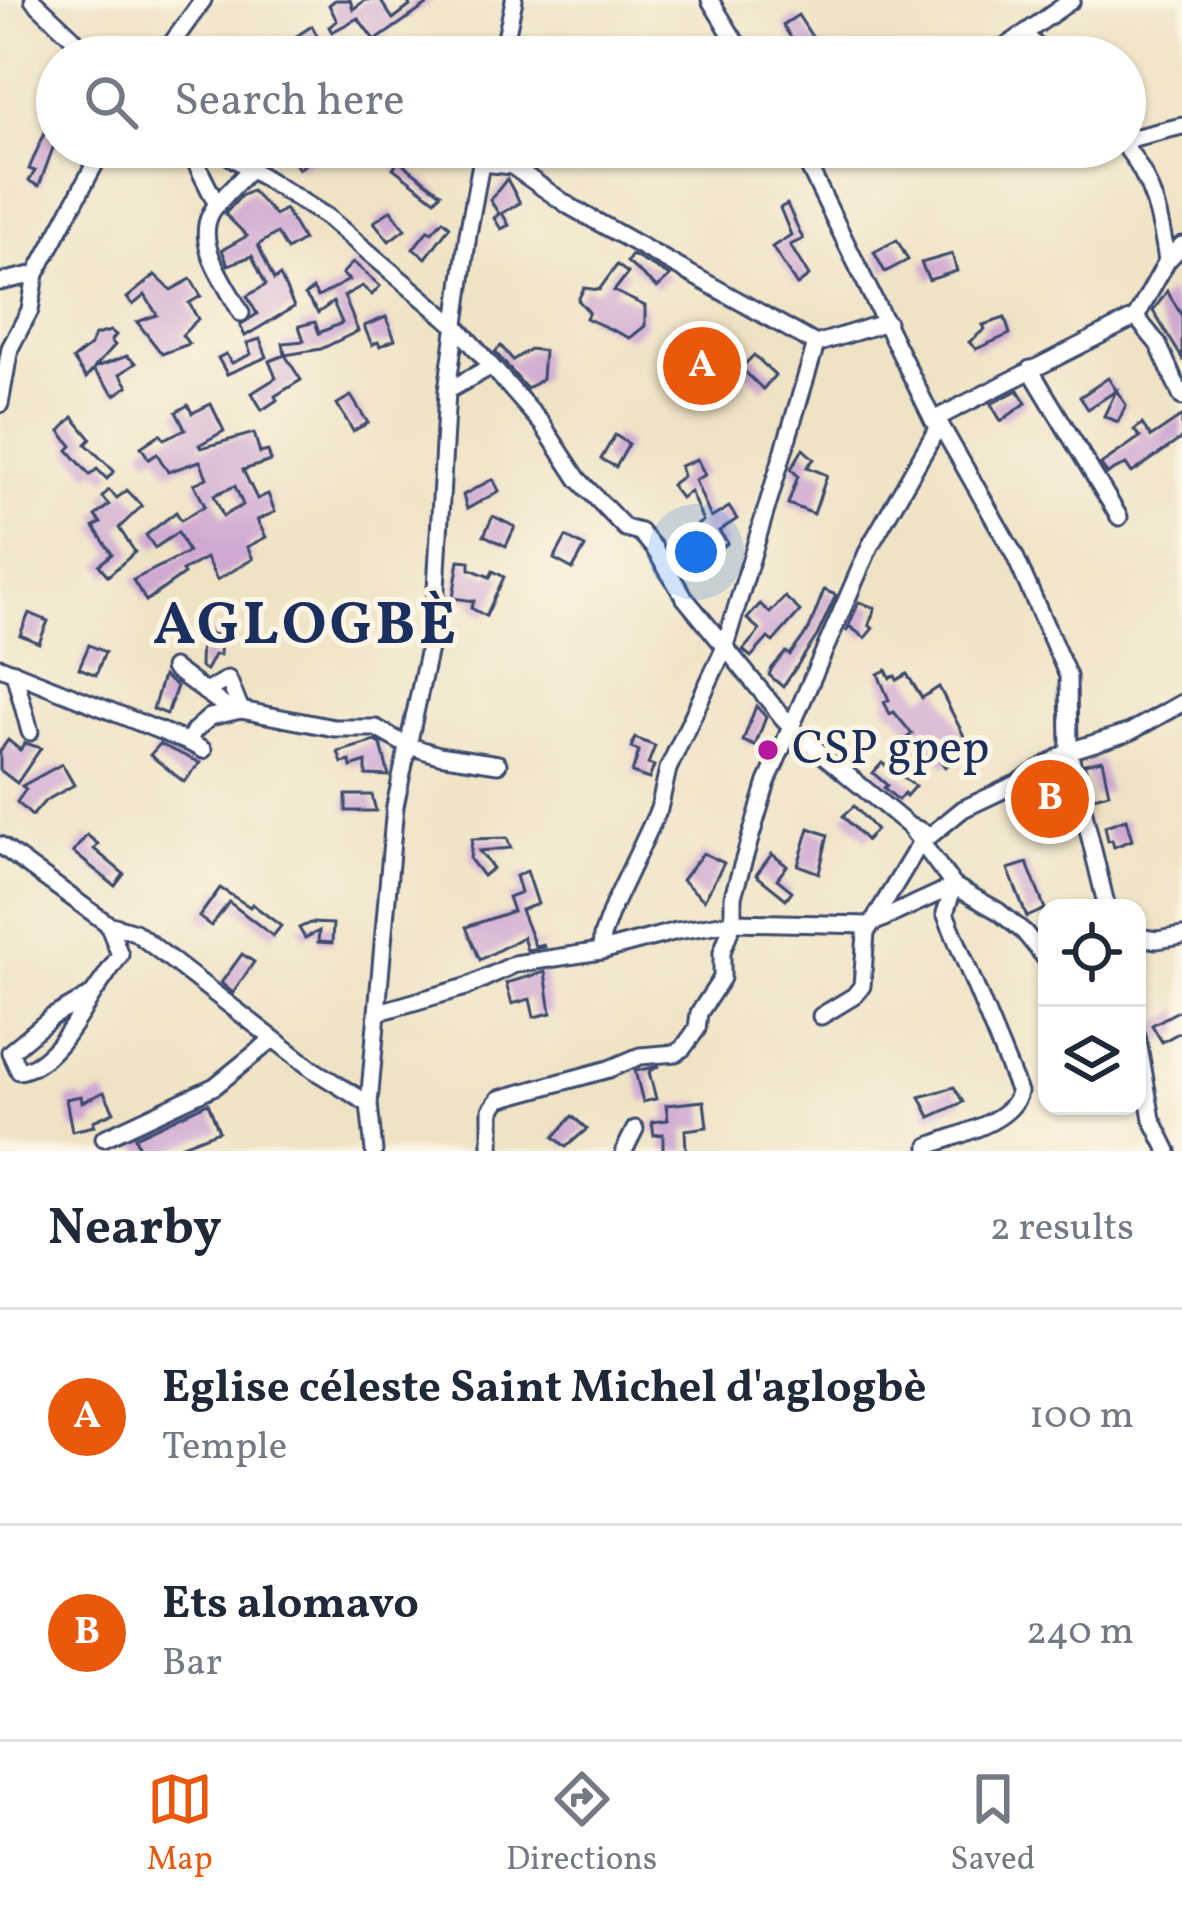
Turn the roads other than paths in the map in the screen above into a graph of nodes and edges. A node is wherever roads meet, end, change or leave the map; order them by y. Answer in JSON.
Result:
{"nodes":[{"id":1,"x":33,"y":0,"type":"edge"},
{"id":2,"x":202,"y":0,"type":"edge"},
{"id":3,"x":514,"y":0,"type":"edge"},
{"id":4,"x":710,"y":0,"type":"edge"},
{"id":5,"x":1072,"y":0,"type":"edge"},
{"id":6,"x":1025,"y":35,"type":"edge"},
{"id":7,"x":71,"y":36,"type":"edge"},
{"id":8,"x":177,"y":36,"type":"edge"},
{"id":9,"x":506,"y":36,"type":"edge"},
{"id":10,"x":732,"y":36,"type":"edge"},
{"id":11,"x":1182,"y":126,"type":"edge"},
{"id":12,"x":1146,"y":137,"type":"edge"},
{"id":13,"x":93,"y":168,"type":"edge"},
{"id":14,"x":198,"y":168,"type":"edge"},
{"id":15,"x":480,"y":168,"type":"edge"},
{"id":16,"x":515,"y":168,"type":"edge"},
{"id":17,"x":810,"y":168,"type":"edge"},
{"id":18,"x":1142,"y":168,"type":"edge"},
{"id":19,"x":250,"y":169,"type":"joint"},
{"id":20,"x":217,"y":206,"type":"junction"},
{"id":21,"x":1182,"y":245,"type":"edge"},
{"id":22,"x":1167,"y":261,"type":"junction"},
{"id":23,"x":36,"y":274,"type":"junction"},
{"id":24,"x":0,"y":282,"type":"edge"},
{"id":25,"x":241,"y":313,"type":"dead end"},
{"id":26,"x":1136,"y":317,"type":"junction"},
{"id":27,"x":887,"y":322,"type":"junction"},
{"id":28,"x":458,"y":328,"type":"junction"},
{"id":29,"x":816,"y":344,"type":"junction"},
{"id":30,"x":490,"y":367,"type":"junction"},
{"id":31,"x":1030,"y":368,"type":"junction"},
{"id":32,"x":447,"y":391,"type":"junction"},
{"id":33,"x":1182,"y":397,"type":"edge"},
{"id":34,"x":0,"y":404,"type":"edge"},
{"id":35,"x":936,"y":422,"type":"junction"},
{"id":36,"x":1119,"y":517,"type":"dead end"},
{"id":37,"x":724,"y":649,"type":"junction"},
{"id":38,"x":173,"y":668,"type":"dead end"},
{"id":39,"x":7,"y":669,"type":"edge"},
{"id":40,"x":1182,"y":703,"type":"edge"},
{"id":41,"x":236,"y":710,"type":"junction"},
{"id":42,"x":792,"y":729,"type":"junction"},
{"id":43,"x":29,"y":732,"type":"dead end"},
{"id":44,"x":406,"y":745,"type":"junction"},
{"id":45,"x":1069,"y":751,"type":"junction"},
{"id":46,"x":498,"y":764,"type":"dead end"},
{"id":47,"x":926,"y":837,"type":"junction"},
{"id":48,"x":0,"y":845,"type":"edge"},
{"id":49,"x":954,"y":886,"type":"junction"},
{"id":50,"x":734,"y":896,"type":"junction"},
{"id":51,"x":1105,"y":899,"type":"edge"},
{"id":52,"x":733,"y":922,"type":"junction"},
{"id":53,"x":108,"y":924,"type":"junction"},
{"id":54,"x":869,"y":925,"type":"junction"},
{"id":55,"x":698,"y":928,"type":"junction"},
{"id":56,"x":1182,"y":936,"type":"edge"},
{"id":57,"x":1146,"y":938,"type":"edge"},
{"id":58,"x":156,"y":948,"type":"junction"},
{"id":59,"x":1038,"y":949,"type":"edge"},
{"id":60,"x":601,"y":951,"type":"junction"},
{"id":61,"x":120,"y":955,"type":"junction"},
{"id":62,"x":93,"y":994,"type":"junction"},
{"id":63,"x":380,"y":1012,"type":"junction"},
{"id":64,"x":821,"y":1016,"type":"dead end"},
{"id":65,"x":273,"y":1039,"type":"junction"},
{"id":66,"x":1146,"y":1085,"type":"edge"},
{"id":67,"x":369,"y":1104,"type":"junction"},
{"id":68,"x":635,"y":1129,"type":"dead end"},
{"id":69,"x":104,"y":1138,"type":"dead end"},
{"id":70,"x":374,"y":1151,"type":"edge"},
{"id":71,"x":491,"y":1151,"type":"edge"},
{"id":72,"x":624,"y":1151,"type":"edge"},
{"id":73,"x":929,"y":1151,"type":"edge"},
{"id":74,"x":1168,"y":1151,"type":"edge"}],
"edges":[{"from":1,"to":7,"type":"street"},
{"from":2,"to":8,"type":"street"},
{"from":3,"to":9,"type":"street"},
{"from":4,"to":10,"type":"street"},
{"from":5,"to":6,"type":"street"},
{"from":11,"to":12,"type":"street"},
{"from":13,"to":23,"type":"street"},
{"from":14,"to":20,"type":"street"},
{"from":15,"to":28,"type":"street"},
{"from":16,"to":29,"type":"street"},
{"from":17,"to":27,"type":"street"},
{"from":18,"to":22,"type":"street"},
{"from":19,"to":20,"type":"street"},
{"from":19,"to":28,"type":"street"},
{"from":20,"to":25,"type":"street"},
{"from":21,"to":22,"type":"street"},
{"from":22,"to":26,"type":"street"},
{"from":23,"to":24,"type":"street"},
{"from":23,"to":34,"type":"street"},
{"from":26,"to":31,"type":"street"},
{"from":26,"to":33,"type":"street"},
{"from":27,"to":29,"type":"street"},
{"from":27,"to":35,"type":"street"},
{"from":28,"to":30,"type":"street"},
{"from":28,"to":32,"type":"street"},
{"from":29,"to":37,"type":"street"},
{"from":30,"to":32,"type":"street"},
{"from":30,"to":37,"type":"street"},
{"from":31,"to":35,"type":"street"},
{"from":31,"to":36,"type":"street"},
{"from":32,"to":44,"type":"street"},
{"from":35,"to":42,"type":"street"},
{"from":35,"to":45,"type":"street"},
{"from":37,"to":42,"type":"street"},
{"from":37,"to":60,"type":"street"},
{"from":38,"to":41,"type":"street"},
{"from":39,"to":41,"type":"street"},
{"from":39,"to":43,"type":"street"},
{"from":40,"to":45,"type":"street"},
{"from":41,"to":44,"type":"street"},
{"from":42,"to":47,"type":"street"},
{"from":42,"to":50,"type":"street"},
{"from":44,"to":46,"type":"street"},
{"from":44,"to":63,"type":"street"},
{"from":45,"to":47,"type":"street"},
{"from":45,"to":51,"type":"street"},
{"from":47,"to":49,"type":"street"},
{"from":47,"to":54,"type":"street"},
{"from":48,"to":53,"type":"street"},
{"from":49,"to":54,"type":"street"},
{"from":49,"to":59,"type":"street"},
{"from":49,"to":73,"type":"street"},
{"from":50,"to":52,"type":"street"},
{"from":50,"to":55,"type":"street"},
{"from":52,"to":54,"type":"street"},
{"from":52,"to":55,"type":"street"},
{"from":52,"to":71,"type":"street"},
{"from":53,"to":58,"type":"street"},
{"from":53,"to":61,"type":"street"},
{"from":54,"to":64,"type":"street"},
{"from":55,"to":60,"type":"street"},
{"from":56,"to":57,"type":"street"},
{"from":58,"to":61,"type":"street"},
{"from":58,"to":65,"type":"street"},
{"from":60,"to":63,"type":"street"},
{"from":61,"to":62,"type":"street"},
{"from":62,"to":62,"type":"street"},
{"from":63,"to":67,"type":"street"},
{"from":65,"to":67,"type":"street"},
{"from":65,"to":69,"type":"street"},
{"from":66,"to":74,"type":"street"},
{"from":67,"to":70,"type":"street"},
{"from":68,"to":72,"type":"street"}]}
